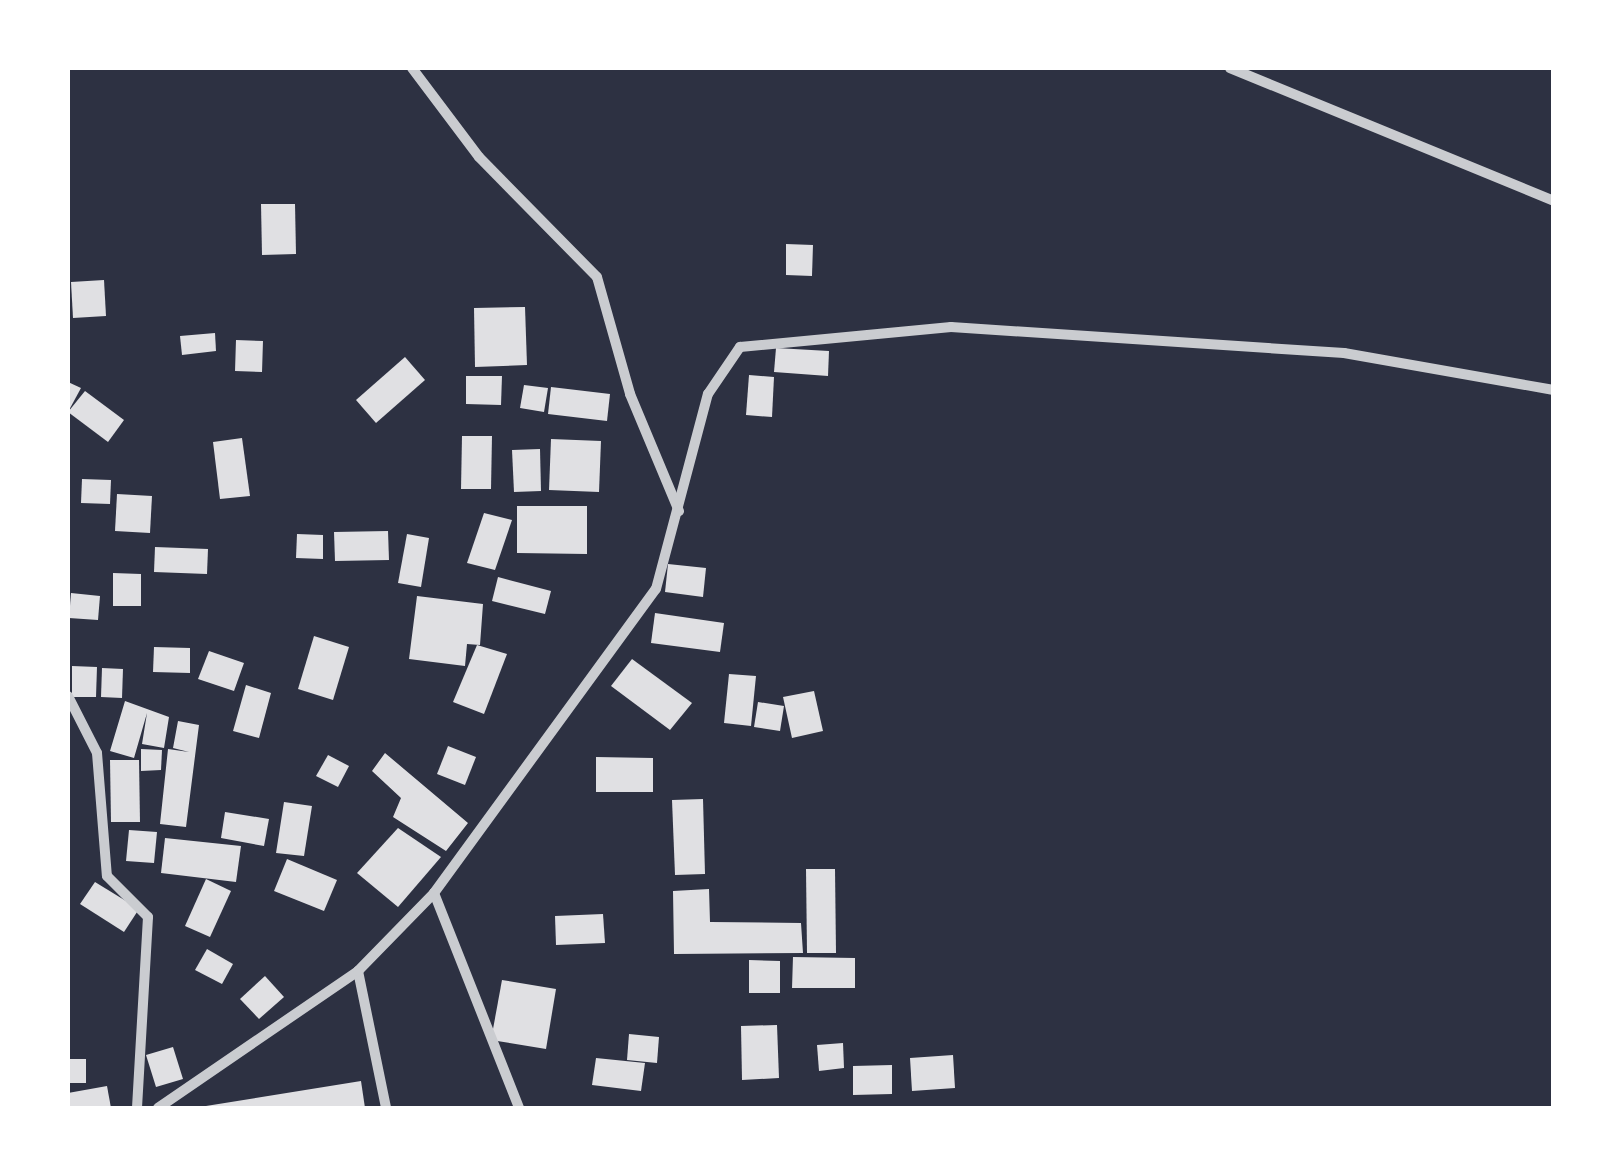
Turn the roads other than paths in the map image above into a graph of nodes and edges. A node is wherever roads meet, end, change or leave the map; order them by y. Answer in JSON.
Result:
{"nodes":[{"id":1,"x":412,"y":68,"type":"edge"},
{"id":2,"x":1230,"y":68,"type":"edge"},
{"id":3,"x":1554,"y":201,"type":"edge"},
{"id":4,"x":1554,"y":390,"type":"edge"},
{"id":5,"x":679,"y":511,"type":"junction"},
{"id":6,"x":68,"y":696,"type":"edge"},
{"id":7,"x":434,"y":894,"type":"junction"},
{"id":8,"x":358,"y":971,"type":"junction"},
{"id":9,"x":137,"y":1108,"type":"edge"},
{"id":10,"x":158,"y":1108,"type":"edge"},
{"id":11,"x":386,"y":1108,"type":"edge"},
{"id":12,"x":518,"y":1108,"type":"edge"}],
"edges":[{"from":1,"to":5,"type":"street"},
{"from":2,"to":3,"type":"street"},
{"from":4,"to":5,"type":"street"},
{"from":5,"to":7,"type":"street"},
{"from":6,"to":9,"type":"street"},
{"from":7,"to":8,"type":"street"},
{"from":7,"to":12,"type":"street"},
{"from":8,"to":10,"type":"street"},
{"from":8,"to":11,"type":"street"}]}
